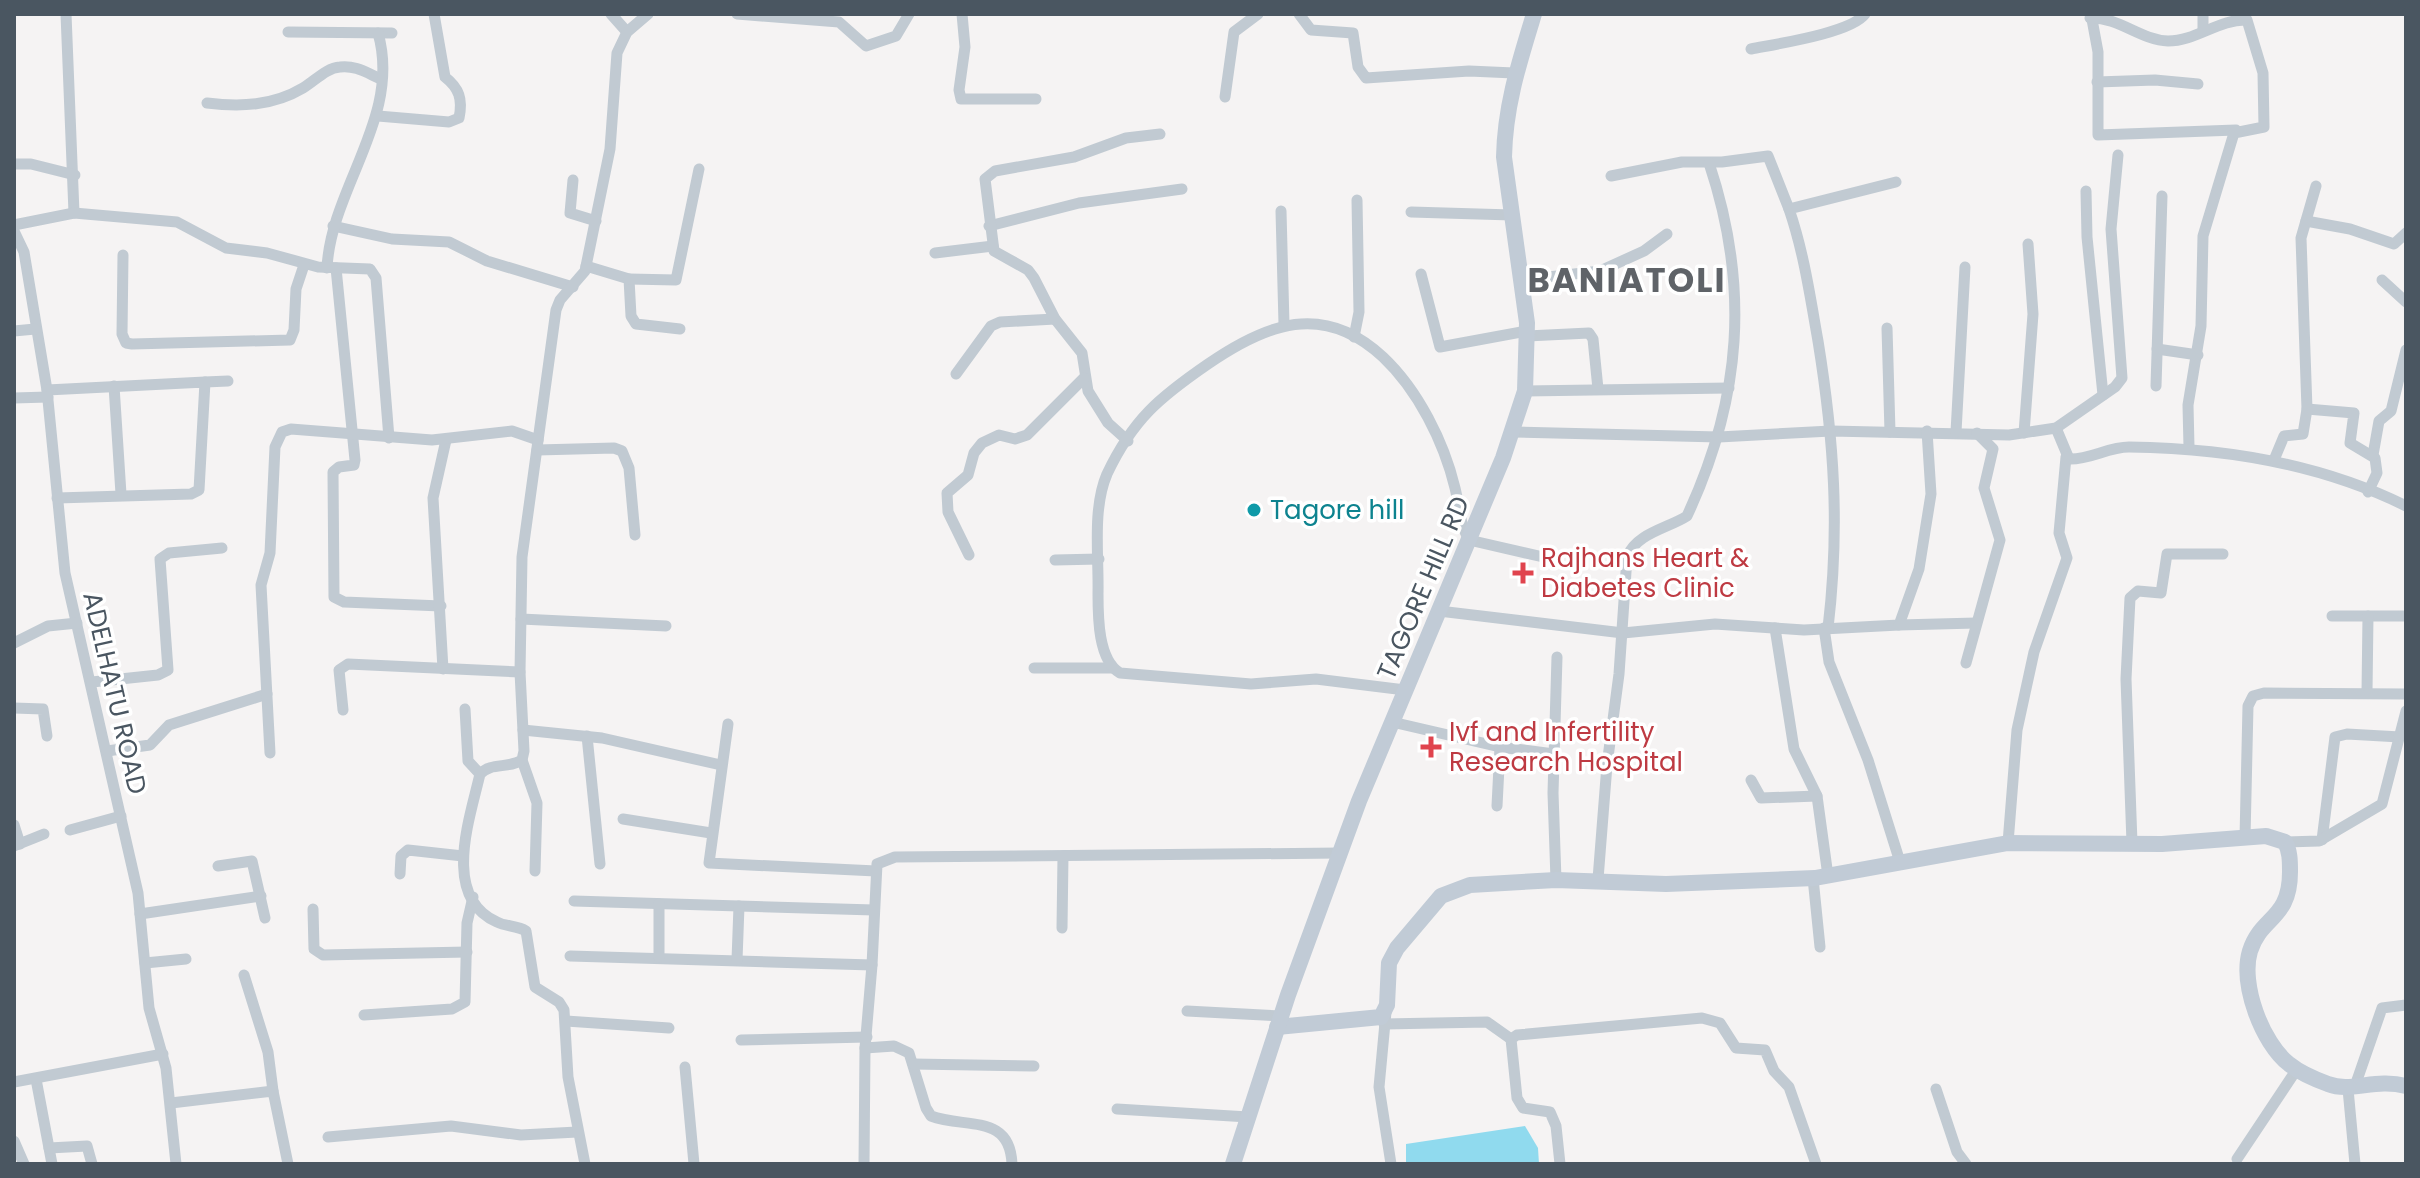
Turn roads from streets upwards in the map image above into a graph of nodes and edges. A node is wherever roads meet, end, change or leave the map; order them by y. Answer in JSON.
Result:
{"nodes":[{"id":1,"x":66,"y":14,"type":"edge"},
{"id":2,"x":434,"y":14,"type":"edge"},
{"id":3,"x":611,"y":14,"type":"edge"},
{"id":4,"x":648,"y":14,"type":"edge"},
{"id":5,"x":737,"y":14,"type":"edge"},
{"id":6,"x":909,"y":14,"type":"edge"},
{"id":7,"x":962,"y":14,"type":"edge"},
{"id":8,"x":1258,"y":14,"type":"edge"},
{"id":9,"x":1299,"y":14,"type":"edge"},
{"id":10,"x":1534,"y":14,"type":"edge"},
{"id":11,"x":1865,"y":14,"type":"edge"},
{"id":12,"x":2203,"y":14,"type":"edge"},
{"id":13,"x":2090,"y":16,"type":"edge"},
{"id":14,"x":2203,"y":30,"type":"junction"},
{"id":15,"x":288,"y":32,"type":"dead end"},
{"id":16,"x":627,"y":32,"type":"junction"},
{"id":17,"x":378,"y":33,"type":"junction"},
{"id":18,"x":392,"y":33,"type":"dead end"},
{"id":19,"x":1751,"y":49,"type":"dead end"},
{"id":20,"x":1514,"y":73,"type":"junction"},
{"id":21,"x":381,"y":79,"type":"junction"},
{"id":22,"x":2097,"y":82,"type":"junction"},
{"id":23,"x":2198,"y":84,"type":"dead end"},
{"id":24,"x":1225,"y":97,"type":"dead end"},
{"id":25,"x":1036,"y":99,"type":"dead end"},
{"id":26,"x":207,"y":103,"type":"dead end"},
{"id":27,"x":378,"y":116,"type":"junction"},
{"id":28,"x":2236,"y":130,"type":"junction"},
{"id":29,"x":1160,"y":134,"type":"dead end"},
{"id":30,"x":2118,"y":155,"type":"dead end"},
{"id":31,"x":1709,"y":163,"type":"junction"},
{"id":32,"x":14,"y":164,"type":"edge"},
{"id":33,"x":699,"y":169,"type":"dead end"},
{"id":34,"x":75,"y":175,"type":"junction"},
{"id":35,"x":1611,"y":176,"type":"dead end"},
{"id":36,"x":573,"y":180,"type":"dead end"},
{"id":37,"x":1896,"y":182,"type":"dead end"},
{"id":38,"x":2316,"y":186,"type":"dead end"},
{"id":39,"x":1182,"y":189,"type":"dead end"},
{"id":40,"x":2086,"y":191,"type":"dead end"},
{"id":41,"x":2162,"y":196,"type":"dead end"},
{"id":42,"x":1357,"y":200,"type":"dead end"},
{"id":43,"x":1789,"y":209,"type":"junction"},
{"id":44,"x":1281,"y":211,"type":"dead end"},
{"id":45,"x":1411,"y":212,"type":"dead end"},
{"id":46,"x":74,"y":213,"type":"junction"},
{"id":47,"x":1512,"y":215,"type":"junction"},
{"id":48,"x":596,"y":221,"type":"junction"},
{"id":49,"x":2306,"y":221,"type":"junction"},
{"id":50,"x":333,"y":226,"type":"junction"},
{"id":51,"x":989,"y":226,"type":"junction"},
{"id":52,"x":14,"y":228,"type":"edge"},
{"id":53,"x":2406,"y":233,"type":"edge"},
{"id":54,"x":1667,"y":234,"type":"dead end"},
{"id":55,"x":2028,"y":244,"type":"dead end"},
{"id":56,"x":993,"y":246,"type":"junction"},
{"id":57,"x":935,"y":253,"type":"dead end"},
{"id":58,"x":123,"y":255,"type":"dead end"},
{"id":59,"x":304,"y":265,"type":"junction"},
{"id":60,"x":586,"y":266,"type":"junction"},
{"id":61,"x":1965,"y":267,"type":"dead end"},
{"id":62,"x":332,"y":268,"type":"junction"},
{"id":63,"x":1421,"y":274,"type":"dead end"},
{"id":64,"x":629,"y":279,"type":"junction"},
{"id":65,"x":1522,"y":280,"type":"junction"},
{"id":66,"x":2382,"y":280,"type":"dead end"},
{"id":67,"x":573,"y":287,"type":"junction"},
{"id":68,"x":2406,"y":302,"type":"edge"},
{"id":69,"x":1055,"y":319,"type":"junction"},
{"id":70,"x":1284,"y":324,"type":"junction"},
{"id":71,"x":1887,"y":328,"type":"dead end"},
{"id":72,"x":35,"y":329,"type":"junction"},
{"id":73,"x":680,"y":329,"type":"dead end"},
{"id":74,"x":14,"y":331,"type":"edge"},
{"id":75,"x":1527,"y":334,"type":"junction"},
{"id":76,"x":1354,"y":337,"type":"junction"},
{"id":77,"x":2157,"y":349,"type":"junction"},
{"id":78,"x":2406,"y":350,"type":"edge"},
{"id":79,"x":2198,"y":355,"type":"junction"},
{"id":80,"x":956,"y":374,"type":"dead end"},
{"id":81,"x":1084,"y":378,"type":"junction"},
{"id":82,"x":228,"y":381,"type":"dead end"},
{"id":83,"x":205,"y":382,"type":"junction"},
{"id":84,"x":114,"y":386,"type":"junction"},
{"id":85,"x":2156,"y":386,"type":"dead end"},
{"id":86,"x":1729,"y":388,"type":"junction"},
{"id":87,"x":1598,"y":389,"type":"junction"},
{"id":88,"x":1525,"y":391,"type":"junction"},
{"id":89,"x":48,"y":394,"type":"junction"},
{"id":90,"x":2103,"y":395,"type":"junction"},
{"id":91,"x":14,"y":398,"type":"edge"},
{"id":92,"x":2307,"y":409,"type":"junction"},
{"id":93,"x":2056,"y":428,"type":"junction"},
{"id":94,"x":1831,"y":431,"type":"junction"},
{"id":95,"x":1927,"y":431,"type":"junction"},
{"id":96,"x":1514,"y":432,"type":"junction"},
{"id":97,"x":1890,"y":432,"type":"junction"},
{"id":98,"x":1956,"y":432,"type":"junction"},
{"id":99,"x":353,"y":433,"type":"junction"},
{"id":100,"x":1977,"y":433,"type":"junction"},
{"id":101,"x":2024,"y":433,"type":"junction"},
{"id":102,"x":1719,"y":437,"type":"junction"},
{"id":103,"x":389,"y":438,"type":"junction"},
{"id":104,"x":446,"y":440,"type":"junction"},
{"id":105,"x":1128,"y":441,"type":"junction"},
{"id":106,"x":538,"y":445,"type":"junction"},
{"id":107,"x":2189,"y":447,"type":"junction"},
{"id":108,"x":2373,"y":455,"type":"junction"},
{"id":109,"x":2066,"y":457,"type":"junction"},
{"id":110,"x":2274,"y":460,"type":"junction"},
{"id":111,"x":2368,"y":492,"type":"junction"},
{"id":112,"x":121,"y":494,"type":"junction"},
{"id":113,"x":57,"y":498,"type":"junction"},
{"id":114,"x":2406,"y":506,"type":"edge"},
{"id":115,"x":635,"y":535,"type":"dead end"},
{"id":116,"x":1469,"y":540,"type":"junction"},
{"id":117,"x":222,"y":548,"type":"dead end"},
{"id":118,"x":2223,"y":554,"type":"dead end"},
{"id":119,"x":969,"y":555,"type":"dead end"},
{"id":120,"x":1099,"y":559,"type":"junction"},
{"id":121,"x":1552,"y":559,"type":"dead end"},
{"id":122,"x":1055,"y":560,"type":"dead end"},
{"id":123,"x":441,"y":606,"type":"junction"},
{"id":124,"x":1439,"y":611,"type":"junction"},
{"id":125,"x":2332,"y":616,"type":"dead end"},
{"id":126,"x":2368,"y":616,"type":"junction"},
{"id":127,"x":2406,"y":616,"type":"edge"},
{"id":128,"x":521,"y":619,"type":"junction"},
{"id":129,"x":77,"y":623,"type":"junction"},
{"id":130,"x":1976,"y":623,"type":"junction"},
{"id":131,"x":1899,"y":625,"type":"junction"},
{"id":132,"x":666,"y":626,"type":"dead end"},
{"id":133,"x":1775,"y":628,"type":"junction"},
{"id":134,"x":1826,"y":628,"type":"junction"},
{"id":135,"x":1623,"y":633,"type":"junction"},
{"id":136,"x":14,"y":643,"type":"edge"},
{"id":137,"x":1557,"y":657,"type":"dead end"},
{"id":138,"x":1966,"y":663,"type":"dead end"},
{"id":139,"x":1034,"y":668,"type":"dead end"},
{"id":140,"x":1112,"y":668,"type":"junction"},
{"id":141,"x":443,"y":669,"type":"junction"},
{"id":142,"x":520,"y":672,"type":"junction"},
{"id":143,"x":92,"y":682,"type":"junction"},
{"id":144,"x":1405,"y":690,"type":"junction"},
{"id":145,"x":2367,"y":692,"type":"junction"},
{"id":146,"x":267,"y":694,"type":"junction"},
{"id":147,"x":2406,"y":694,"type":"edge"},
{"id":148,"x":14,"y":708,"type":"edge"},
{"id":149,"x":465,"y":709,"type":"dead end"},
{"id":150,"x":343,"y":710,"type":"dead end"},
{"id":151,"x":2406,"y":711,"type":"edge"},
{"id":152,"x":1392,"y":722,"type":"junction"},
{"id":153,"x":728,"y":724,"type":"dead end"},
{"id":154,"x":523,"y":730,"type":"junction"},
{"id":155,"x":47,"y":736,"type":"dead end"},
{"id":156,"x":587,"y":736,"type":"junction"},
{"id":157,"x":2400,"y":737,"type":"junction"},
{"id":158,"x":1500,"y":747,"type":"junction"},
{"id":159,"x":107,"y":751,"type":"junction"},
{"id":160,"x":270,"y":753,"type":"dead end"},
{"id":161,"x":1554,"y":754,"type":"junction"},
{"id":162,"x":522,"y":760,"type":"junction"},
{"id":163,"x":721,"y":765,"type":"junction"},
{"id":164,"x":480,"y":774,"type":"junction"},
{"id":165,"x":1751,"y":780,"type":"dead end"},
{"id":166,"x":1817,"y":796,"type":"junction"},
{"id":167,"x":1497,"y":806,"type":"dead end"},
{"id":168,"x":121,"y":816,"type":"junction"},
{"id":169,"x":623,"y":819,"type":"dead end"},
{"id":170,"x":14,"y":825,"type":"edge"},
{"id":171,"x":70,"y":830,"type":"dead end"},
{"id":172,"x":711,"y":833,"type":"junction"},
{"id":173,"x":44,"y":834,"type":"dead end"},
{"id":174,"x":2245,"y":838,"type":"junction"},
{"id":175,"x":2322,"y":840,"type":"junction"},
{"id":176,"x":2285,"y":842,"type":"junction"},
{"id":177,"x":2008,"y":843,"type":"junction"},
{"id":178,"x":2132,"y":843,"type":"junction"},
{"id":179,"x":17,"y":845,"type":"edge"},
{"id":180,"x":1340,"y":853,"type":"junction"},
{"id":181,"x":463,"y":856,"type":"junction"},
{"id":182,"x":1063,"y":856,"type":"junction"},
{"id":183,"x":1900,"y":862,"type":"junction"},
{"id":184,"x":600,"y":864,"type":"dead end"},
{"id":185,"x":218,"y":866,"type":"dead end"},
{"id":186,"x":535,"y":871,"type":"dead end"},
{"id":187,"x":876,"y":871,"type":"junction"},
{"id":188,"x":400,"y":874,"type":"dead end"},
{"id":189,"x":1820,"y":877,"type":"junction"},
{"id":190,"x":1598,"y":879,"type":"junction"},
{"id":191,"x":1556,"y":880,"type":"junction"},
{"id":192,"x":261,"y":896,"type":"junction"},
{"id":193,"x":473,"y":897,"type":"junction"},
{"id":194,"x":574,"y":901,"type":"dead end"},
{"id":195,"x":659,"y":904,"type":"junction"},
{"id":196,"x":739,"y":906,"type":"junction"},
{"id":197,"x":313,"y":909,"type":"dead end"},
{"id":198,"x":874,"y":910,"type":"junction"},
{"id":199,"x":140,"y":914,"type":"junction"},
{"id":200,"x":265,"y":918,"type":"dead end"},
{"id":201,"x":1062,"y":928,"type":"dead end"},
{"id":202,"x":1820,"y":947,"type":"dead end"},
{"id":203,"x":467,"y":952,"type":"junction"},
{"id":204,"x":570,"y":956,"type":"dead end"},
{"id":205,"x":659,"y":957,"type":"junction"},
{"id":206,"x":186,"y":959,"type":"dead end"},
{"id":207,"x":737,"y":960,"type":"junction"},
{"id":208,"x":145,"y":963,"type":"junction"},
{"id":209,"x":872,"y":965,"type":"junction"},
{"id":210,"x":244,"y":975,"type":"dead end"},
{"id":211,"x":2406,"y":1005,"type":"edge"},
{"id":212,"x":1187,"y":1011,"type":"dead end"},
{"id":213,"x":364,"y":1015,"type":"dead end"},
{"id":214,"x":1385,"y":1018,"type":"junction"},
{"id":215,"x":566,"y":1021,"type":"junction"},
{"id":216,"x":1279,"y":1022,"type":"junction"},
{"id":217,"x":669,"y":1028,"type":"dead end"},
{"id":218,"x":1511,"y":1039,"type":"junction"},
{"id":219,"x":741,"y":1040,"type":"dead end"},
{"id":220,"x":866,"y":1043,"type":"junction"},
{"id":221,"x":163,"y":1054,"type":"junction"},
{"id":222,"x":913,"y":1064,"type":"junction"},
{"id":223,"x":1034,"y":1066,"type":"dead end"},
{"id":224,"x":685,"y":1067,"type":"dead end"},
{"id":225,"x":2297,"y":1069,"type":"junction"},
{"id":226,"x":36,"y":1079,"type":"junction"},
{"id":227,"x":14,"y":1082,"type":"edge"},
{"id":228,"x":2406,"y":1086,"type":"edge"},
{"id":229,"x":2352,"y":1087,"type":"junction"},
{"id":230,"x":1936,"y":1089,"type":"dead end"},
{"id":231,"x":273,"y":1091,"type":"junction"},
{"id":232,"x":171,"y":1103,"type":"junction"},
{"id":233,"x":1117,"y":1109,"type":"dead end"},
{"id":234,"x":1248,"y":1117,"type":"junction"},
{"id":235,"x":577,"y":1132,"type":"junction"},
{"id":236,"x":328,"y":1137,"type":"dead end"},
{"id":237,"x":14,"y":1141,"type":"edge"},
{"id":238,"x":49,"y":1148,"type":"junction"},
{"id":239,"x":2237,"y":1159,"type":"dead end"},
{"id":240,"x":24,"y":1164,"type":"edge"},
{"id":241,"x":52,"y":1164,"type":"edge"},
{"id":242,"x":92,"y":1164,"type":"edge"},
{"id":243,"x":176,"y":1164,"type":"edge"},
{"id":244,"x":288,"y":1164,"type":"edge"},
{"id":245,"x":585,"y":1164,"type":"edge"},
{"id":246,"x":694,"y":1164,"type":"edge"},
{"id":247,"x":864,"y":1164,"type":"edge"},
{"id":248,"x":1012,"y":1164,"type":"edge"},
{"id":249,"x":1233,"y":1164,"type":"edge"},
{"id":250,"x":1391,"y":1164,"type":"edge"},
{"id":251,"x":1560,"y":1164,"type":"edge"},
{"id":252,"x":1816,"y":1164,"type":"edge"},
{"id":253,"x":1966,"y":1164,"type":"edge"},
{"id":254,"x":2355,"y":1164,"type":"edge"}],
"edges":[{"from":1,"to":34,"type":"street"},
{"from":2,"to":27,"type":"street"},
{"from":3,"to":16,"type":"street"},
{"from":4,"to":16,"type":"street"},
{"from":5,"to":6,"type":"street"},
{"from":7,"to":25,"type":"street"},
{"from":8,"to":24,"type":"street"},
{"from":9,"to":20,"type":"street"},
{"from":10,"to":20,"type":"street","name":"TAGORE HILL RD"},
{"from":11,"to":19,"type":"street"},
{"from":12,"to":14,"type":"street"},
{"from":13,"to":14,"type":"street"},
{"from":13,"to":22,"type":"street"},
{"from":14,"to":28,"type":"street"},
{"from":15,"to":17,"type":"street"},
{"from":16,"to":48,"type":"street"},
{"from":17,"to":18,"type":"street"},
{"from":17,"to":21,"type":"street"},
{"from":20,"to":47,"type":"street","name":"TAGORE HILL RD"},
{"from":21,"to":26,"type":"street"},
{"from":21,"to":27,"type":"street"},
{"from":22,"to":23,"type":"street"},
{"from":22,"to":28,"type":"street"},
{"from":27,"to":50,"type":"street"},
{"from":28,"to":79,"type":"street"},
{"from":29,"to":51,"type":"street"},
{"from":30,"to":90,"type":"street"},
{"from":31,"to":35,"type":"street"},
{"from":31,"to":43,"type":"street"},
{"from":31,"to":86,"type":"street"},
{"from":32,"to":34,"type":"street"},
{"from":33,"to":64,"type":"street"},
{"from":34,"to":46,"type":"street"},
{"from":36,"to":48,"type":"street"},
{"from":37,"to":43,"type":"street"},
{"from":38,"to":49,"type":"street"},
{"from":39,"to":51,"type":"street"},
{"from":40,"to":90,"type":"street"},
{"from":41,"to":77,"type":"street"},
{"from":42,"to":76,"type":"street"},
{"from":43,"to":94,"type":"street"},
{"from":44,"to":70,"type":"street"},
{"from":45,"to":47,"type":"street"},
{"from":46,"to":52,"type":"street"},
{"from":46,"to":59,"type":"street"},
{"from":47,"to":65,"type":"street","name":"TAGORE HILL RD"},
{"from":48,"to":60,"type":"street"},
{"from":49,"to":53,"type":"street"},
{"from":49,"to":92,"type":"street"},
{"from":50,"to":62,"type":"street"},
{"from":50,"to":67,"type":"street"},
{"from":51,"to":56,"type":"street"},
{"from":52,"to":72,"type":"street","name":"ADELHATU ROAD"},
{"from":54,"to":65,"type":"street"},
{"from":55,"to":101,"type":"street"},
{"from":56,"to":57,"type":"street"},
{"from":56,"to":69,"type":"street"},
{"from":58,"to":59,"type":"street"},
{"from":59,"to":62,"type":"street"},
{"from":60,"to":64,"type":"street"},
{"from":60,"to":67,"type":"street"},
{"from":61,"to":98,"type":"street"},
{"from":62,"to":99,"type":"street"},
{"from":62,"to":103,"type":"street"},
{"from":63,"to":75,"type":"street"},
{"from":64,"to":73,"type":"street"},
{"from":65,"to":75,"type":"street","name":"TAGORE HILL RD"},
{"from":66,"to":68,"type":"street"},
{"from":67,"to":106,"type":"street"},
{"from":69,"to":80,"type":"street"},
{"from":69,"to":81,"type":"street"},
{"from":70,"to":76,"type":"street"},
{"from":70,"to":105,"type":"street"},
{"from":71,"to":97,"type":"street"},
{"from":72,"to":74,"type":"street"},
{"from":72,"to":89,"type":"street","name":"ADELHATU ROAD"},
{"from":75,"to":87,"type":"street"},
{"from":75,"to":88,"type":"street","name":"TAGORE HILL RD"},
{"from":76,"to":116,"type":"street"},
{"from":77,"to":79,"type":"street"},
{"from":77,"to":85,"type":"street"},
{"from":78,"to":108,"type":"street"},
{"from":79,"to":107,"type":"street"},
{"from":81,"to":105,"type":"street"},
{"from":81,"to":119,"type":"street"},
{"from":82,"to":83,"type":"street"},
{"from":83,"to":84,"type":"street"},
{"from":83,"to":112,"type":"street"},
{"from":84,"to":89,"type":"street"},
{"from":84,"to":112,"type":"street"},
{"from":86,"to":87,"type":"street"},
{"from":86,"to":102,"type":"street"},
{"from":87,"to":88,"type":"street"},
{"from":88,"to":96,"type":"street","name":"TAGORE HILL RD"},
{"from":89,"to":91,"type":"street"},
{"from":89,"to":113,"type":"street","name":"ADELHATU ROAD"},
{"from":90,"to":93,"type":"street"},
{"from":92,"to":108,"type":"street"},
{"from":92,"to":110,"type":"street"},
{"from":93,"to":101,"type":"street"},
{"from":93,"to":109,"type":"street"},
{"from":94,"to":97,"type":"street"},
{"from":94,"to":102,"type":"street"},
{"from":94,"to":134,"type":"street"},
{"from":95,"to":97,"type":"street"},
{"from":95,"to":98,"type":"street"},
{"from":95,"to":131,"type":"street"},
{"from":96,"to":102,"type":"street"},
{"from":96,"to":116,"type":"street","name":"TAGORE HILL RD"},
{"from":98,"to":100,"type":"street"},
{"from":99,"to":103,"type":"street"},
{"from":99,"to":123,"type":"street"},
{"from":99,"to":146,"type":"street"},
{"from":100,"to":101,"type":"street"},
{"from":100,"to":130,"type":"street"},
{"from":102,"to":135,"type":"street"},
{"from":103,"to":104,"type":"street"},
{"from":104,"to":106,"type":"street"},
{"from":104,"to":123,"type":"street"},
{"from":105,"to":120,"type":"street"},
{"from":106,"to":115,"type":"street"},
{"from":106,"to":128,"type":"street"},
{"from":107,"to":109,"type":"street"},
{"from":107,"to":110,"type":"street"},
{"from":108,"to":111,"type":"street"},
{"from":109,"to":177,"type":"street"},
{"from":110,"to":111,"type":"street"},
{"from":111,"to":114,"type":"street"},
{"from":112,"to":113,"type":"street"},
{"from":113,"to":129,"type":"street","name":"ADELHATU ROAD"},
{"from":116,"to":121,"type":"street"},
{"from":116,"to":124,"type":"street","name":"TAGORE HILL RD"},
{"from":117,"to":143,"type":"street"},
{"from":118,"to":178,"type":"street"},
{"from":120,"to":122,"type":"street"},
{"from":120,"to":140,"type":"street"},
{"from":123,"to":141,"type":"street"},
{"from":124,"to":135,"type":"street"},
{"from":124,"to":144,"type":"street","name":"TAGORE HILL RD"},
{"from":125,"to":126,"type":"street"},
{"from":126,"to":127,"type":"street"},
{"from":126,"to":145,"type":"street"},
{"from":128,"to":132,"type":"street"},
{"from":128,"to":142,"type":"street"},
{"from":129,"to":136,"type":"street"},
{"from":129,"to":143,"type":"street","name":"ADELHATU ROAD"},
{"from":130,"to":131,"type":"street"},
{"from":130,"to":138,"type":"street"},
{"from":131,"to":134,"type":"street"},
{"from":133,"to":134,"type":"street"},
{"from":133,"to":135,"type":"street"},
{"from":133,"to":166,"type":"street"},
{"from":134,"to":183,"type":"street"},
{"from":135,"to":190,"type":"street"},
{"from":137,"to":161,"type":"street"},
{"from":139,"to":140,"type":"street"},
{"from":140,"to":144,"type":"street"},
{"from":141,"to":142,"type":"street"},
{"from":141,"to":150,"type":"street"},
{"from":142,"to":154,"type":"street"},
{"from":143,"to":159,"type":"street","name":"ADELHATU ROAD"},
{"from":144,"to":152,"type":"street","name":"TAGORE HILL RD"},
{"from":145,"to":147,"type":"street"},
{"from":145,"to":174,"type":"street"},
{"from":146,"to":159,"type":"street"},
{"from":146,"to":160,"type":"street"},
{"from":148,"to":155,"type":"street"},
{"from":149,"to":164,"type":"street"},
{"from":151,"to":157,"type":"street"},
{"from":152,"to":158,"type":"street"},
{"from":152,"to":180,"type":"street","name":"TAGORE HILL RD"},
{"from":153,"to":163,"type":"street"},
{"from":154,"to":156,"type":"street"},
{"from":154,"to":162,"type":"street"},
{"from":156,"to":163,"type":"street"},
{"from":156,"to":184,"type":"street"},
{"from":157,"to":175,"type":"street"},
{"from":157,"to":175,"type":"street"},
{"from":158,"to":161,"type":"street"},
{"from":158,"to":167,"type":"street"},
{"from":159,"to":168,"type":"street","name":"ADELHATU ROAD"},
{"from":161,"to":191,"type":"street"},
{"from":162,"to":164,"type":"street"},
{"from":162,"to":186,"type":"street"},
{"from":163,"to":172,"type":"street"},
{"from":164,"to":181,"type":"street"},
{"from":165,"to":166,"type":"street"},
{"from":166,"to":189,"type":"street"},
{"from":168,"to":171,"type":"street"},
{"from":168,"to":199,"type":"street","name":"ADELHATU ROAD"},
{"from":169,"to":172,"type":"street"},
{"from":170,"to":179,"type":"street"},
{"from":172,"to":187,"type":"street"},
{"from":173,"to":179,"type":"street"},
{"from":174,"to":176,"type":"street"},
{"from":174,"to":178,"type":"street"},
{"from":175,"to":176,"type":"street"},
{"from":176,"to":225,"type":"street"},
{"from":177,"to":178,"type":"street"},
{"from":177,"to":183,"type":"street"},
{"from":180,"to":182,"type":"street"},
{"from":180,"to":216,"type":"street","name":"TAGORE HILL RD"},
{"from":181,"to":188,"type":"street"},
{"from":181,"to":193,"type":"street"},
{"from":182,"to":187,"type":"street"},
{"from":182,"to":201,"type":"street"},
{"from":183,"to":189,"type":"street"},
{"from":185,"to":192,"type":"street"},
{"from":187,"to":198,"type":"street"},
{"from":189,"to":190,"type":"street"},
{"from":189,"to":202,"type":"street"},
{"from":190,"to":191,"type":"street"},
{"from":191,"to":214,"type":"street"},
{"from":192,"to":199,"type":"street"},
{"from":192,"to":200,"type":"street"},
{"from":193,"to":203,"type":"street"},
{"from":193,"to":215,"type":"street"},
{"from":194,"to":195,"type":"street"},
{"from":195,"to":196,"type":"street"},
{"from":195,"to":205,"type":"street"},
{"from":196,"to":198,"type":"street"},
{"from":196,"to":207,"type":"street"},
{"from":197,"to":203,"type":"street"},
{"from":198,"to":209,"type":"street"},
{"from":199,"to":208,"type":"street","name":"ADELHATU ROAD"},
{"from":203,"to":213,"type":"street"},
{"from":204,"to":205,"type":"street"},
{"from":205,"to":207,"type":"street"},
{"from":206,"to":208,"type":"street"},
{"from":207,"to":209,"type":"street"},
{"from":208,"to":221,"type":"street","name":"ADELHATU ROAD"},
{"from":209,"to":220,"type":"street"},
{"from":210,"to":231,"type":"street"},
{"from":211,"to":229,"type":"street"},
{"from":212,"to":216,"type":"street"},
{"from":214,"to":216,"type":"street"},
{"from":214,"to":218,"type":"street"},
{"from":214,"to":250,"type":"street"},
{"from":215,"to":217,"type":"street"},
{"from":215,"to":235,"type":"street"},
{"from":216,"to":234,"type":"street","name":"TAGORE HILL RD"},
{"from":218,"to":251,"type":"street"},
{"from":218,"to":252,"type":"street"},
{"from":219,"to":220,"type":"street"},
{"from":220,"to":222,"type":"street"},
{"from":220,"to":247,"type":"street"},
{"from":221,"to":226,"type":"street"},
{"from":221,"to":232,"type":"street","name":"ADELHATU ROAD"},
{"from":222,"to":223,"type":"street"},
{"from":222,"to":248,"type":"street"},
{"from":224,"to":246,"type":"street"},
{"from":225,"to":229,"type":"street"},
{"from":225,"to":239,"type":"street"},
{"from":226,"to":227,"type":"street"},
{"from":226,"to":238,"type":"street"},
{"from":228,"to":229,"type":"street"},
{"from":229,"to":254,"type":"street"},
{"from":230,"to":253,"type":"street"},
{"from":231,"to":232,"type":"street"},
{"from":231,"to":244,"type":"street"},
{"from":232,"to":243,"type":"street","name":"ADELHATU ROAD"},
{"from":233,"to":234,"type":"street"},
{"from":234,"to":249,"type":"street","name":"TAGORE HILL RD"},
{"from":235,"to":236,"type":"street"},
{"from":235,"to":245,"type":"street"},
{"from":237,"to":240,"type":"street"},
{"from":238,"to":241,"type":"street"},
{"from":238,"to":242,"type":"street"}]}
